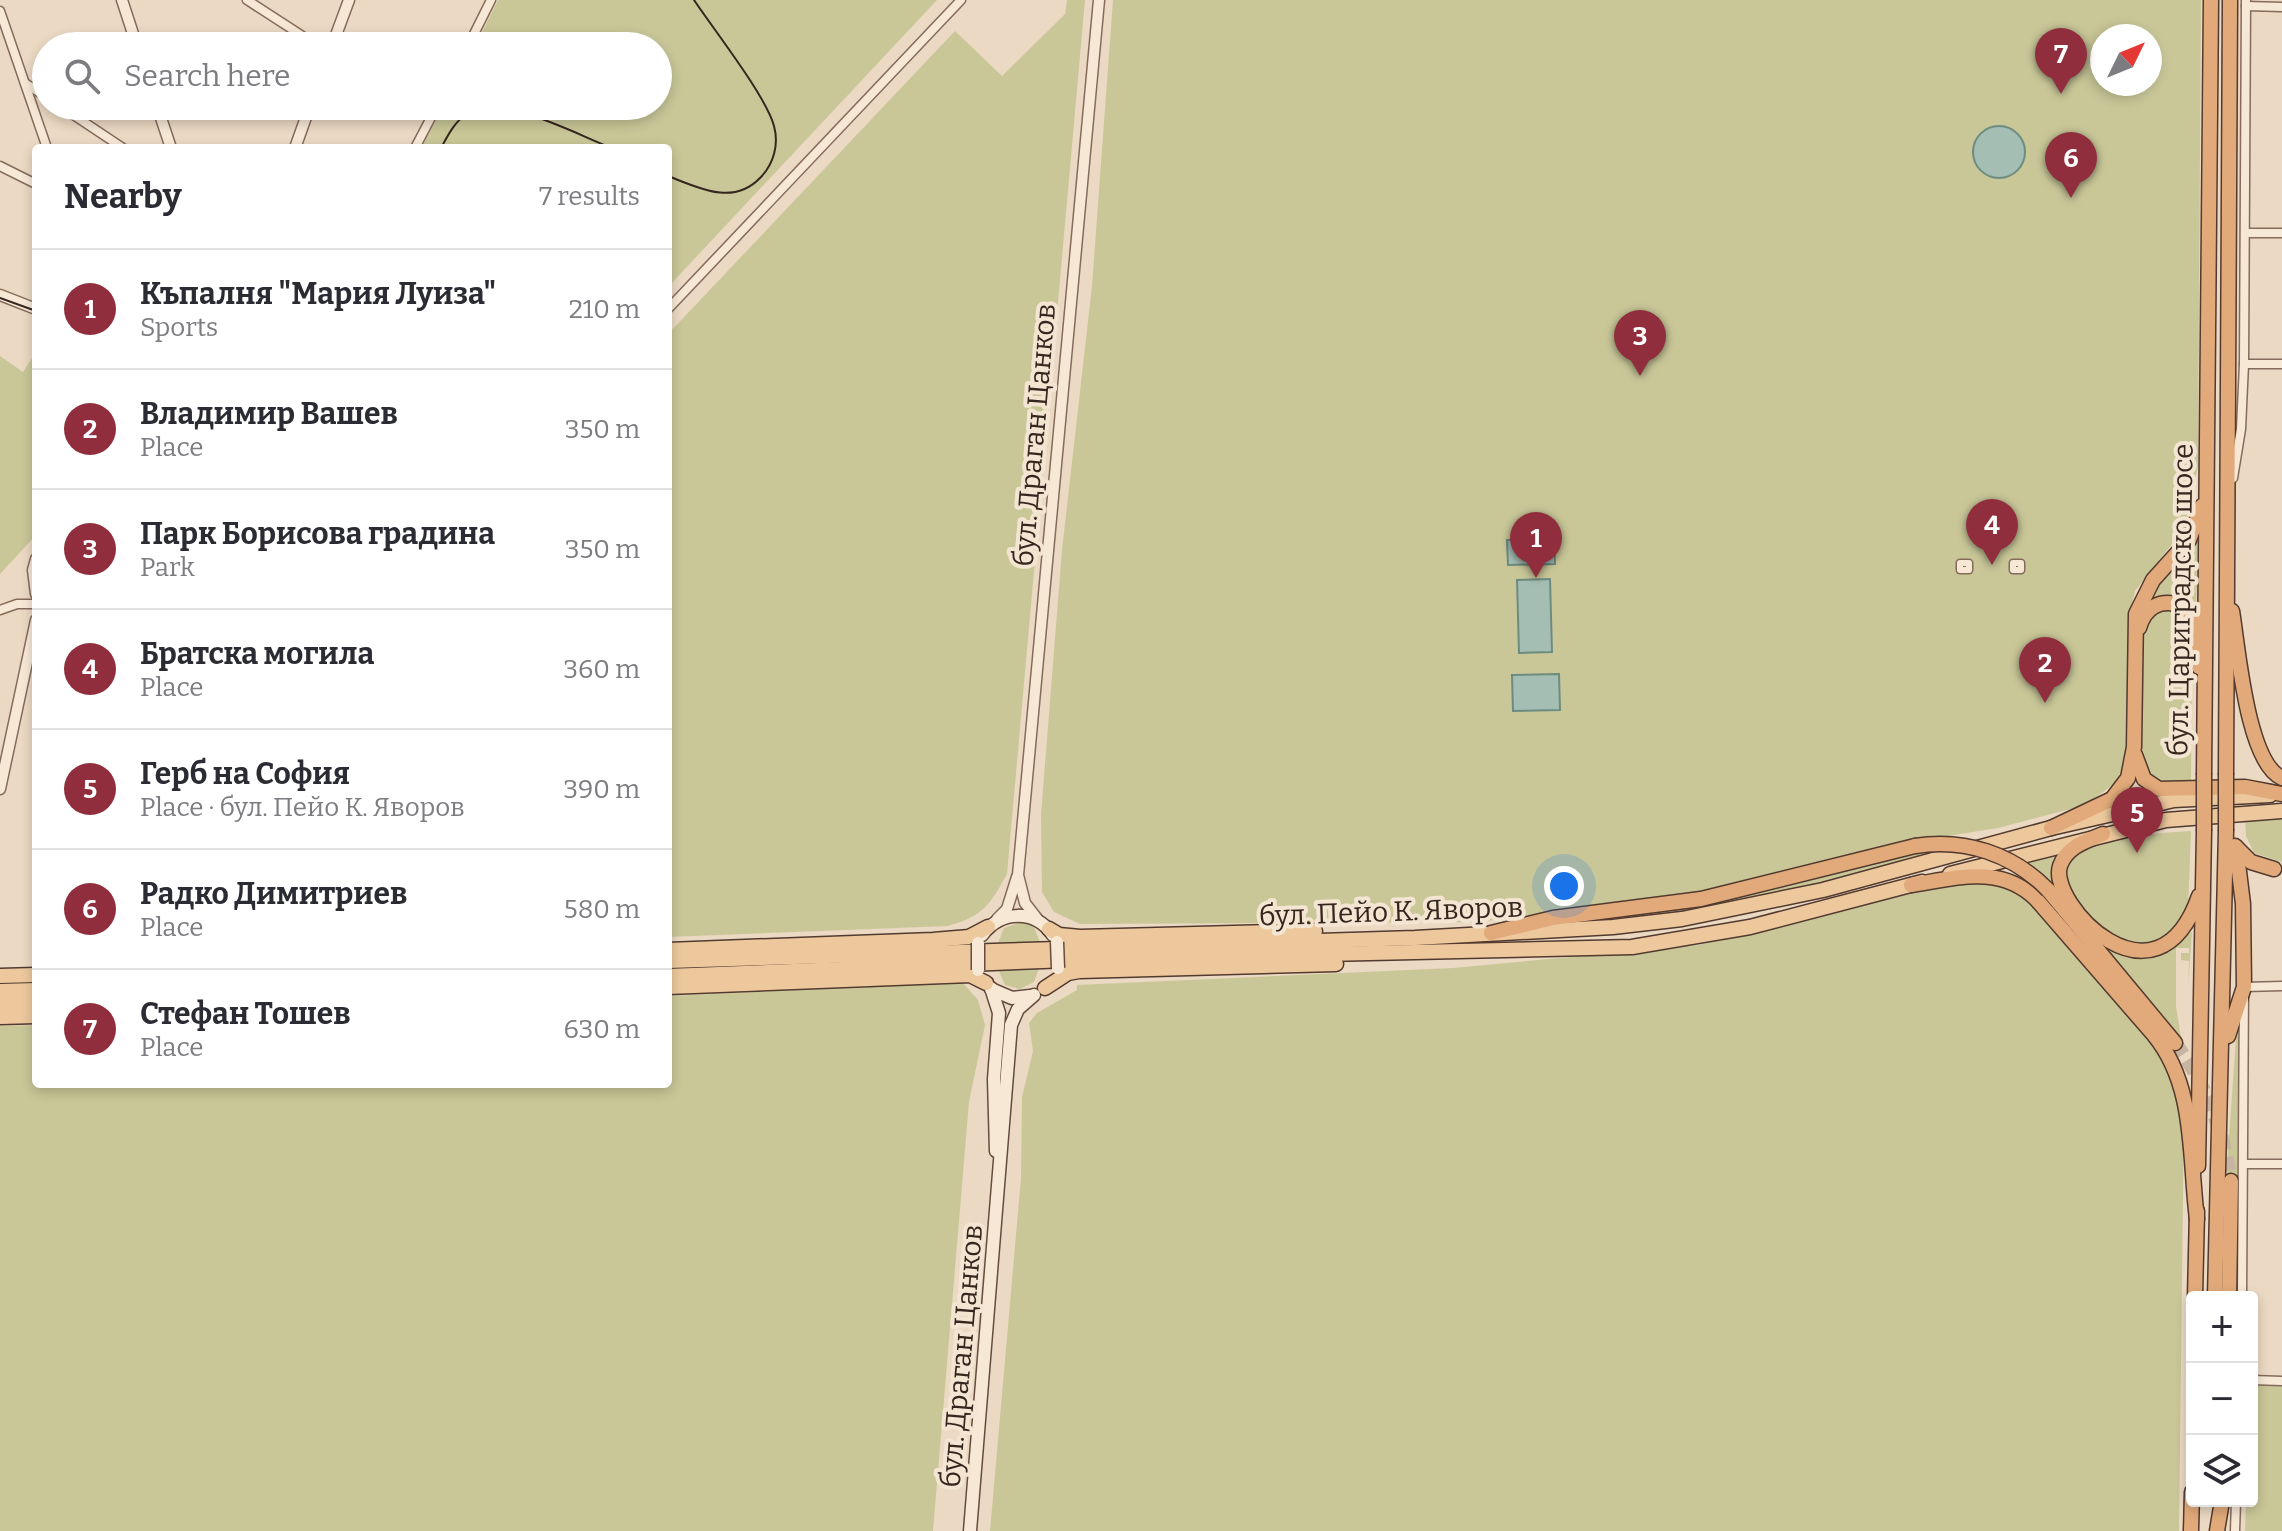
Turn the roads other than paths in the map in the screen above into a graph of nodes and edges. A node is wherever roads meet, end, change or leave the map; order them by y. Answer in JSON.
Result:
{"nodes":[{"id":1,"x":122,"y":0,"type":"edge"},
{"id":2,"x":247,"y":0,"type":"edge"},
{"id":3,"x":349,"y":0,"type":"edge"},
{"id":4,"x":491,"y":0,"type":"edge"},
{"id":5,"x":961,"y":0,"type":"edge"},
{"id":6,"x":1099,"y":0,"type":"edge"},
{"id":7,"x":2211,"y":0,"type":"edge"},
{"id":8,"x":2230,"y":0,"type":"edge"},
{"id":9,"x":2246,"y":3,"type":"edge"},
{"id":10,"x":2282,"y":7,"type":"edge"},
{"id":11,"x":0,"y":11,"type":"edge"},
{"id":12,"x":132,"y":32,"type":"edge"},
{"id":13,"x":296,"y":32,"type":"edge"},
{"id":14,"x":337,"y":32,"type":"edge"},
{"id":15,"x":475,"y":32,"type":"edge"},
{"id":16,"x":24,"y":82,"type":"junction"},
{"id":17,"x":32,"y":87,"type":"edge"},
{"id":18,"x":32,"y":105,"type":"edge"},
{"id":19,"x":37,"y":120,"type":"edge"},
{"id":20,"x":81,"y":120,"type":"edge"},
{"id":21,"x":162,"y":120,"type":"edge"},
{"id":22,"x":305,"y":120,"type":"edge"},
{"id":23,"x":429,"y":120,"type":"edge"},
{"id":24,"x":46,"y":144,"type":"edge"},
{"id":25,"x":117,"y":144,"type":"edge"},
{"id":26,"x":170,"y":144,"type":"edge"},
{"id":27,"x":296,"y":144,"type":"edge"},
{"id":28,"x":417,"y":144,"type":"edge"},
{"id":29,"x":0,"y":166,"type":"edge"},
{"id":30,"x":32,"y":182,"type":"edge"},
{"id":31,"x":2246,"y":233,"type":"junction"},
{"id":32,"x":2282,"y":233,"type":"edge"},
{"id":33,"x":0,"y":295,"type":"edge"},
{"id":34,"x":672,"y":305,"type":"edge"},
{"id":35,"x":32,"y":307,"type":"edge"},
{"id":36,"x":2244,"y":364,"type":"junction"},
{"id":37,"x":2282,"y":364,"type":"edge"},
{"id":38,"x":2206,"y":482,"type":"junction"},
{"id":39,"x":2225,"y":521,"type":"junction"},
{"id":40,"x":2225,"y":566,"type":"junction"},
{"id":41,"x":32,"y":604,"type":"edge"},
{"id":42,"x":0,"y":610,"type":"edge"},
{"id":43,"x":32,"y":639,"type":"edge"},
{"id":44,"x":2135,"y":644,"type":"junction"},
{"id":45,"x":2205,"y":695,"type":"junction"},
{"id":46,"x":2134,"y":747,"type":"junction"},
{"id":47,"x":2282,"y":778,"type":"edge"},
{"id":48,"x":0,"y":789,"type":"edge"},
{"id":49,"x":2282,"y":794,"type":"edge"},
{"id":50,"x":2282,"y":811,"type":"edge"},
{"id":51,"x":2051,"y":828,"type":"junction"},
{"id":52,"x":2226,"y":831,"type":"junction"},
{"id":53,"x":2103,"y":834,"type":"junction"},
{"id":54,"x":2236,"y":847,"type":"junction"},
{"id":55,"x":2278,"y":869,"type":"edge"},
{"id":56,"x":1018,"y":875,"type":"junction"},
{"id":57,"x":1911,"y":885,"type":"junction"},
{"id":58,"x":2203,"y":885,"type":"junction"},
{"id":59,"x":2243,"y":904,"type":"junction"},
{"id":60,"x":991,"y":925,"type":"junction"},
{"id":61,"x":1049,"y":931,"type":"junction"},
{"id":62,"x":1491,"y":933,"type":"junction"},
{"id":63,"x":1415,"y":938,"type":"junction"},
{"id":64,"x":672,"y":950,"type":"edge"},
{"id":65,"x":1415,"y":954,"type":"junction"},
{"id":66,"x":672,"y":961,"type":"edge"},
{"id":67,"x":32,"y":975,"type":"edge"},
{"id":68,"x":0,"y":976,"type":"edge"},
{"id":69,"x":672,"y":976,"type":"edge"},
{"id":70,"x":985,"y":980,"type":"junction"},
{"id":71,"x":2282,"y":986,"type":"edge"},
{"id":72,"x":672,"y":987,"type":"edge"},
{"id":73,"x":2244,"y":987,"type":"junction"},
{"id":74,"x":32,"y":990,"type":"edge"},
{"id":75,"x":0,"y":991,"type":"edge"},
{"id":76,"x":1040,"y":992,"type":"junction"},
{"id":77,"x":32,"y":1003,"type":"edge"},
{"id":78,"x":0,"y":1004,"type":"edge"},
{"id":79,"x":32,"y":1016,"type":"edge"},
{"id":80,"x":0,"y":1017,"type":"edge"},
{"id":81,"x":2175,"y":1043,"type":"tunnel mouth"},
{"id":82,"x":2223,"y":1051,"type":"junction"},
{"id":83,"x":2244,"y":1164,"type":"junction"},
{"id":84,"x":2282,"y":1164,"type":"edge"},
{"id":85,"x":2231,"y":1181,"type":"tunnel mouth"},
{"id":86,"x":998,"y":1186,"type":"junction"},
{"id":87,"x":2197,"y":1219,"type":"junction"},
{"id":88,"x":2195,"y":1291,"type":"edge"},
{"id":89,"x":2215,"y":1291,"type":"edge"},
{"id":90,"x":2229,"y":1291,"type":"edge"},
{"id":91,"x":2242,"y":1291,"type":"edge"},
{"id":92,"x":2258,"y":1380,"type":"edge"},
{"id":93,"x":2282,"y":1381,"type":"edge"},
{"id":94,"x":2192,"y":1507,"type":"edge"},
{"id":95,"x":2212,"y":1507,"type":"edge"},
{"id":96,"x":2220,"y":1507,"type":"edge"},
{"id":97,"x":2236,"y":1507,"type":"edge"},
{"id":98,"x":970,"y":1531,"type":"edge"},
{"id":99,"x":2191,"y":1531,"type":"edge"},
{"id":100,"x":2214,"y":1531,"type":"edge"},
{"id":101,"x":2235,"y":1531,"type":"edge"}],
"edges":[{"from":1,"to":12,"type":"street"},
{"from":2,"to":13,"type":"street"},
{"from":3,"to":14,"type":"street"},
{"from":4,"to":15,"type":"street"},
{"from":5,"to":34,"type":"street"},
{"from":6,"to":56,"type":"street","name":"бул. Драган Цанков"},
{"from":7,"to":38,"type":"highway","name":"бул. Цариградско шосе"},
{"from":8,"to":39,"type":"highway","name":"бул. Цариградско шосе"},
{"from":9,"to":10,"type":"street"},
{"from":9,"to":31,"type":"street","name":"бул. Цариградско шосе"},
{"from":11,"to":16,"type":"street"},
{"from":16,"to":17,"type":"street"},
{"from":16,"to":18,"type":"street"},
{"from":19,"to":24,"type":"street"},
{"from":20,"to":25,"type":"street"},
{"from":21,"to":26,"type":"street"},
{"from":22,"to":27,"type":"street"},
{"from":23,"to":28,"type":"street"},
{"from":29,"to":30,"type":"street"},
{"from":31,"to":32,"type":"street"},
{"from":31,"to":36,"type":"street","name":"бул. Цариградско шосе"},
{"from":33,"to":35,"type":"street"},
{"from":36,"to":37,"type":"street"},
{"from":36,"to":39,"type":"street","name":"бул. Цариградско шосе"},
{"from":38,"to":44,"type":"highway"},
{"from":38,"to":45,"type":"highway","name":"бул. Цариградско шосе"},
{"from":39,"to":40,"type":"highway","name":"бул. Цариградско шосе"},
{"from":40,"to":47,"type":"highway"},
{"from":40,"to":52,"type":"highway","name":"бул. Цариградско шосе","bridge":true},
{"from":41,"to":42,"type":"street"},
{"from":43,"to":48,"type":"street"},
{"from":44,"to":45,"type":"highway"},
{"from":44,"to":46,"type":"highway"},
{"from":45,"to":58,"type":"highway","name":"бул. Цариградско шосе","bridge":true},
{"from":46,"to":49,"type":"highway"},
{"from":46,"to":51,"type":"highway"},
{"from":49,"to":51,"type":"main road","name":"бул. Пейо К. Яворов"},
{"from":50,"to":53,"type":"main road","name":"бул. Пейо К. Яворов"},
{"from":51,"to":62,"type":"main road","name":"бул. Пейо К. Яворов"},
{"from":52,"to":54,"type":"highway"},
{"from":52,"to":82,"type":"highway","name":"бул. Цариградско шосе"},
{"from":53,"to":57,"type":"main road","name":"бул. Пейо К. Яворов"},
{"from":53,"to":58,"type":"highway"},
{"from":54,"to":55,"type":"highway"},
{"from":54,"to":59,"type":"highway"},
{"from":55,"to":59,"type":"highway"},
{"from":56,"to":60,"type":"street","name":"бул. Драган Цанков"},
{"from":56,"to":61,"type":"street","name":"бул. Драган Цанков"},
{"from":57,"to":65,"type":"main road","name":"бул. Пейо К. Яворов"},
{"from":57,"to":87,"type":"highway"},
{"from":58,"to":87,"type":"highway","name":"бул. Цариградско шосе"},
{"from":59,"to":73,"type":"highway"},
{"from":60,"to":61,"type":"main road"},
{"from":60,"to":64,"type":"main road"},
{"from":60,"to":70,"type":"main road","bridge":true},
{"from":61,"to":63,"type":"main road"},
{"from":61,"to":76,"type":"main road","bridge":true},
{"from":62,"to":63,"type":"main road","name":"бул. Пейо К. Яворов"},
{"from":62,"to":81,"type":"highway","bridge":true},
{"from":63,"to":66,"type":"main road","name":"бул. Пейо К. Яворов"},
{"from":65,"to":69,"type":"main road","name":"бул. Пейо К. Яворов"},
{"from":65,"to":76,"type":"main road"},
{"from":67,"to":68,"type":"main road"},
{"from":70,"to":72,"type":"main road"},
{"from":70,"to":76,"type":"main road"},
{"from":70,"to":86,"type":"main road","name":"бул. Драган Цанков"},
{"from":71,"to":73,"type":"street"},
{"from":73,"to":82,"type":"highway"},
{"from":73,"to":83,"type":"street"},
{"from":74,"to":75,"type":"main road"},
{"from":76,"to":86,"type":"main road","name":"бул. Драган Цанков"},
{"from":77,"to":78,"type":"main road"},
{"from":79,"to":80,"type":"main road"},
{"from":82,"to":89,"type":"highway","name":"бул. Цариградско шосе"},
{"from":83,"to":84,"type":"street"},
{"from":83,"to":91,"type":"street"},
{"from":85,"to":90,"type":"highway"},
{"from":86,"to":98,"type":"main road","name":"бул. Драган Цанков"},
{"from":87,"to":88,"type":"highway","name":"бул. Цариградско шосе"},
{"from":92,"to":93,"type":"street"},
{"from":94,"to":99,"type":"highway"},
{"from":95,"to":100,"type":"highway"},
{"from":96,"to":100,"type":"highway"},
{"from":97,"to":101,"type":"street"}]}
